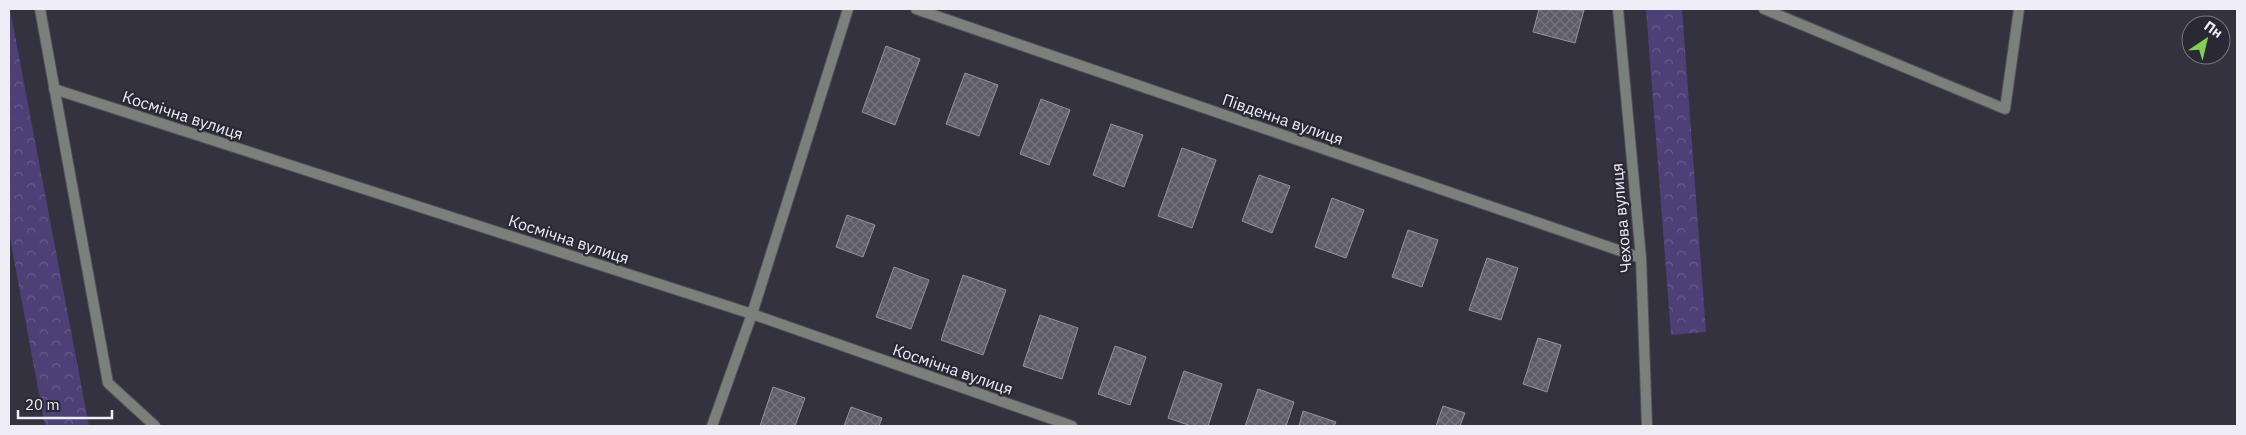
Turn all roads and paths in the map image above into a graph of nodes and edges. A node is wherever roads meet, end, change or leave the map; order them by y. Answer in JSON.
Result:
{"nodes":[{"id":1,"x":40,"y":9,"type":"edge"},
{"id":2,"x":848,"y":9,"type":"edge"},
{"id":3,"x":916,"y":9,"type":"edge"},
{"id":4,"x":1618,"y":9,"type":"edge"},
{"id":5,"x":1764,"y":9,"type":"edge"},
{"id":6,"x":2019,"y":9,"type":"edge"},
{"id":7,"x":54,"y":89,"type":"junction"},
{"id":8,"x":1641,"y":258,"type":"junction"},
{"id":9,"x":752,"y":314,"type":"junction"},
{"id":10,"x":155,"y":426,"type":"edge"},
{"id":11,"x":712,"y":426,"type":"edge"},
{"id":12,"x":1072,"y":426,"type":"edge"},
{"id":13,"x":1647,"y":426,"type":"edge"}],
"edges":[{"from":1,"to":7,"type":"street"},
{"from":2,"to":9,"type":"street"},
{"from":3,"to":8,"type":"street","name":"Південна вулиця"},
{"from":4,"to":8,"type":"street","name":"Чехова вулиця"},
{"from":5,"to":6,"type":"street"},
{"from":7,"to":9,"type":"street","name":"Космічна вулиця"},
{"from":7,"to":10,"type":"street"},
{"from":8,"to":13,"type":"street","name":"Чехова вулиця"},
{"from":9,"to":11,"type":"street"},
{"from":9,"to":12,"type":"street","name":"Космічна вулиця"}]}
